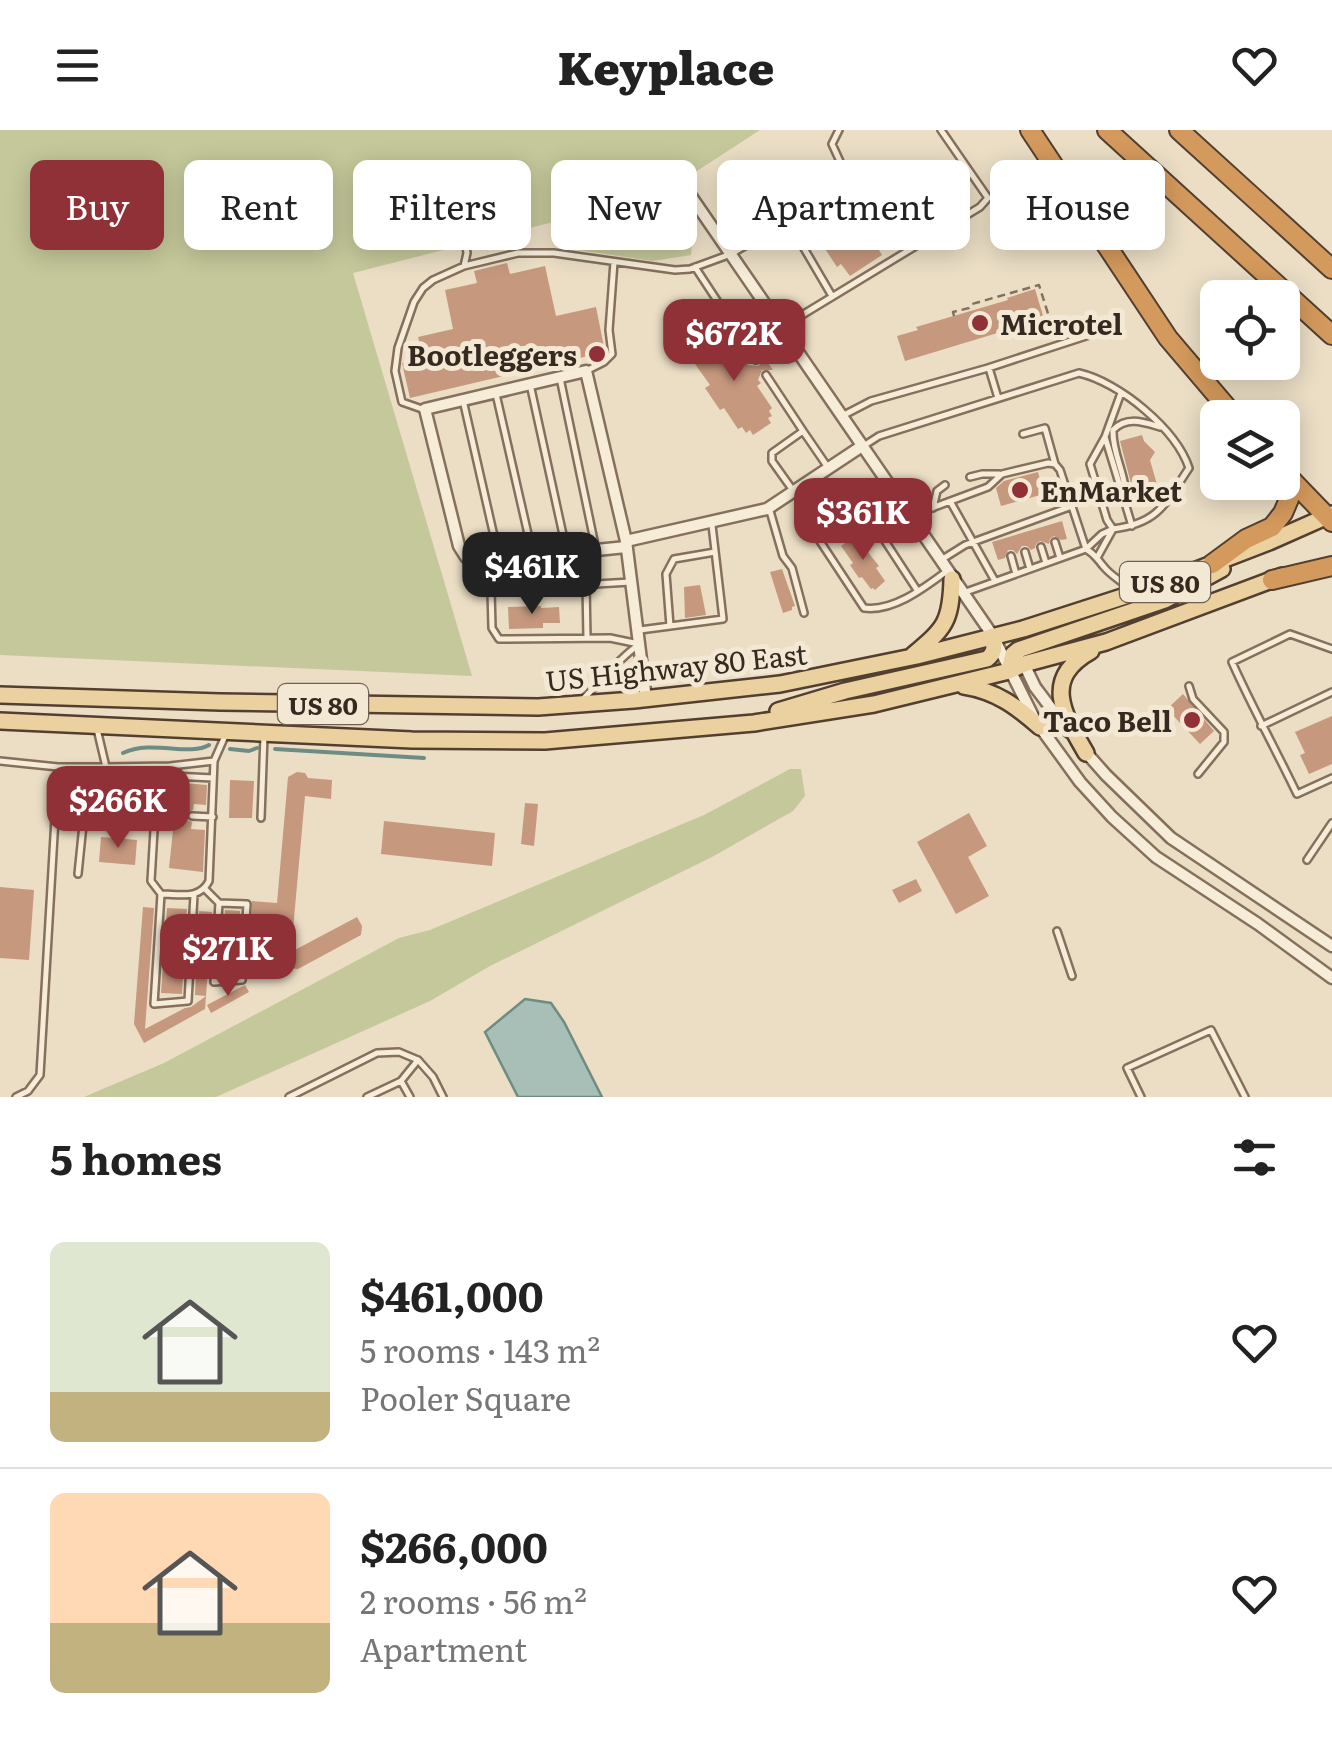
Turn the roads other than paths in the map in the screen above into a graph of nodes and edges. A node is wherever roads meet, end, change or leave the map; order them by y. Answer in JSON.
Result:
{"nodes":[{"id":1,"x":839,"y":130,"type":"edge"},
{"id":2,"x":941,"y":130,"type":"edge"},
{"id":3,"x":1030,"y":130,"type":"edge"},
{"id":4,"x":1107,"y":130,"type":"edge"},
{"id":5,"x":1179,"y":130,"type":"edge"},
{"id":6,"x":839,"y":160,"type":"edge"},
{"id":7,"x":697,"y":204,"type":"edge"},
{"id":8,"x":467,"y":250,"type":"edge"},
{"id":9,"x":737,"y":250,"type":"edge"},
{"id":10,"x":805,"y":250,"type":"edge"},
{"id":11,"x":730,"y":254,"type":"junction"},
{"id":12,"x":614,"y":262,"type":"junction"},
{"id":13,"x":464,"y":266,"type":"junction"},
{"id":14,"x":695,"y":266,"type":"junction"},
{"id":15,"x":1332,"y":269,"type":"edge"},
{"id":16,"x":832,"y":296,"type":"junction"},
{"id":17,"x":717,"y":300,"type":"junction"},
{"id":18,"x":680,"y":326,"type":"dead end"},
{"id":19,"x":781,"y":328,"type":"junction"},
{"id":20,"x":1089,"y":335,"type":"dead end"},
{"id":21,"x":1332,"y":335,"type":"edge"},
{"id":22,"x":756,"y":360,"type":"dead end"},
{"id":23,"x":989,"y":368,"type":"junction"},
{"id":24,"x":586,"y":372,"type":"junction"},
{"id":25,"x":766,"y":374,"type":"dead end"},
{"id":26,"x":560,"y":378,"type":"junction"},
{"id":27,"x":530,"y":384,"type":"junction"},
{"id":28,"x":496,"y":392,"type":"junction"},
{"id":29,"x":1122,"y":393,"type":"junction"},
{"id":30,"x":998,"y":398,"type":"junction"},
{"id":31,"x":462,"y":400,"type":"junction"},
{"id":32,"x":1221,"y":400,"type":"edge"},
{"id":33,"x":425,"y":409,"type":"junction"},
{"id":34,"x":842,"y":416,"type":"junction"},
{"id":35,"x":1163,"y":428,"type":"junction"},
{"id":36,"x":804,"y":431,"type":"junction"},
{"id":37,"x":1022,"y":434,"type":"dead end"},
{"id":38,"x":1105,"y":437,"type":"junction"},
{"id":39,"x":862,"y":446,"type":"junction"},
{"id":40,"x":1055,"y":464,"type":"junction"},
{"id":41,"x":828,"y":469,"type":"junction"},
{"id":42,"x":1002,"y":474,"type":"junction"},
{"id":43,"x":970,"y":478,"type":"dead end"},
{"id":44,"x":885,"y":480,"type":"junction"},
{"id":45,"x":945,"y":485,"type":"dead end"},
{"id":46,"x":1300,"y":490,"type":"edge"},
{"id":47,"x":794,"y":492,"type":"junction"},
{"id":48,"x":857,"y":498,"type":"junction"},
{"id":49,"x":1288,"y":500,"type":"edge"},
{"id":50,"x":950,"y":502,"type":"junction"},
{"id":51,"x":1125,"y":503,"type":"junction"},
{"id":52,"x":1072,"y":506,"type":"junction"},
{"id":53,"x":769,"y":508,"type":"junction"},
{"id":54,"x":933,"y":508,"type":"junction"},
{"id":55,"x":1047,"y":515,"type":"junction"},
{"id":56,"x":910,"y":516,"type":"junction"},
{"id":57,"x":1330,"y":518,"type":"edge"},
{"id":58,"x":1032,"y":520,"type":"junction"},
{"id":59,"x":712,"y":522,"type":"junction"},
{"id":60,"x":1050,"y":524,"type":"dead end"},
{"id":61,"x":1132,"y":526,"type":"junction"},
{"id":62,"x":1035,"y":529,"type":"dead end"},
{"id":63,"x":1112,"y":529,"type":"junction"},
{"id":64,"x":974,"y":541,"type":"junction"},
{"id":65,"x":1055,"y":542,"type":"dead end"},
{"id":66,"x":1269,"y":542,"type":"junction"},
{"id":67,"x":626,"y":544,"type":"junction"},
{"id":68,"x":1040,"y":547,"type":"dead end"},
{"id":69,"x":1086,"y":548,"type":"junction"},
{"id":70,"x":596,"y":550,"type":"junction"},
{"id":71,"x":715,"y":552,"type":"junction"},
{"id":72,"x":1025,"y":552,"type":"dead end"},
{"id":73,"x":567,"y":553,"type":"junction"},
{"id":74,"x":533,"y":556,"type":"junction"},
{"id":75,"x":1011,"y":556,"type":"dead end"},
{"id":76,"x":1098,"y":556,"type":"junction"},
{"id":77,"x":1332,"y":556,"type":"edge"},
{"id":78,"x":1060,"y":558,"type":"junction"},
{"id":79,"x":494,"y":560,"type":"junction"},
{"id":80,"x":940,"y":560,"type":"junction"},
{"id":81,"x":1046,"y":563,"type":"junction"},
{"id":82,"x":1212,"y":564,"type":"junction"},
{"id":83,"x":1332,"y":566,"type":"edge"},
{"id":84,"x":1030,"y":569,"type":"junction"},
{"id":85,"x":1016,"y":574,"type":"junction"},
{"id":86,"x":950,"y":575,"type":"junction"},
{"id":87,"x":1272,"y":580,"type":"junction"},
{"id":88,"x":631,"y":582,"type":"junction"},
{"id":89,"x":995,"y":582,"type":"junction"},
{"id":90,"x":586,"y":585,"type":"junction"},
{"id":91,"x":492,"y":590,"type":"junction"},
{"id":92,"x":917,"y":590,"type":"junction"},
{"id":93,"x":962,"y":594,"type":"junction"},
{"id":94,"x":1132,"y":594,"type":"junction"},
{"id":95,"x":804,"y":614,"type":"dead end"},
{"id":96,"x":670,"y":626,"type":"junction"},
{"id":97,"x":637,"y":631,"type":"junction"},
{"id":98,"x":993,"y":636,"type":"junction"},
{"id":99,"x":587,"y":638,"type":"junction"},
{"id":100,"x":1106,"y":642,"type":"junction"},
{"id":101,"x":639,"y":644,"type":"junction"},
{"id":102,"x":1332,"y":650,"type":"edge"},
{"id":103,"x":910,"y":658,"type":"junction"},
{"id":104,"x":1015,"y":663,"type":"junction"},
{"id":105,"x":955,"y":684,"type":"junction"},
{"id":106,"x":1189,"y":686,"type":"dead end"},
{"id":107,"x":1332,"y":692,"type":"edge"},
{"id":108,"x":0,"y":696,"type":"edge"},
{"id":109,"x":646,"y":698,"type":"junction"},
{"id":110,"x":577,"y":704,"type":"junction"},
{"id":111,"x":0,"y":721,"type":"edge"},
{"id":112,"x":96,"y":726,"type":"junction"},
{"id":113,"x":727,"y":726,"type":"junction"},
{"id":114,"x":1261,"y":726,"type":"junction"},
{"id":115,"x":1040,"y":727,"type":"junction"},
{"id":116,"x":226,"y":732,"type":"junction"},
{"id":117,"x":264,"y":733,"type":"junction"},
{"id":118,"x":1086,"y":753,"type":"junction"},
{"id":119,"x":0,"y":761,"type":"edge"},
{"id":120,"x":214,"y":761,"type":"junction"},
{"id":121,"x":170,"y":766,"type":"junction"},
{"id":122,"x":58,"y":767,"type":"junction"},
{"id":123,"x":106,"y":767,"type":"junction"},
{"id":124,"x":153,"y":767,"type":"junction"},
{"id":125,"x":1198,"y":774,"type":"dead end"},
{"id":126,"x":214,"y":778,"type":"junction"},
{"id":127,"x":1332,"y":778,"type":"edge"},
{"id":128,"x":198,"y":804,"type":"dead end"},
{"id":129,"x":102,"y":814,"type":"junction"},
{"id":130,"x":154,"y":814,"type":"junction"},
{"id":131,"x":174,"y":814,"type":"dead end"},
{"id":132,"x":135,"y":817,"type":"dead end"},
{"id":133,"x":213,"y":817,"type":"junction"},
{"id":134,"x":262,"y":818,"type":"dead end"},
{"id":135,"x":1332,"y":822,"type":"edge"},
{"id":136,"x":1307,"y":860,"type":"dead end"},
{"id":137,"x":78,"y":874,"type":"dead end"},
{"id":138,"x":206,"y":889,"type":"junction"},
{"id":139,"x":161,"y":894,"type":"junction"},
{"id":140,"x":194,"y":895,"type":"junction"},
{"id":141,"x":218,"y":904,"type":"junction"},
{"id":142,"x":1057,"y":931,"type":"dead end"},
{"id":143,"x":1332,"y":946,"type":"edge"},
{"id":144,"x":1072,"y":976,"type":"dead end"},
{"id":145,"x":1332,"y":978,"type":"edge"},
{"id":146,"x":418,"y":1060,"type":"junction"},
{"id":147,"x":401,"y":1081,"type":"junction"},
{"id":148,"x":16,"y":1097,"type":"edge"},
{"id":149,"x":289,"y":1097,"type":"edge"},
{"id":150,"x":367,"y":1097,"type":"edge"},
{"id":151,"x":410,"y":1097,"type":"edge"},
{"id":152,"x":443,"y":1097,"type":"edge"},
{"id":153,"x":1141,"y":1097,"type":"edge"},
{"id":154,"x":1244,"y":1097,"type":"edge"}],
"edges":[{"from":1,"to":6,"type":"lane"},
{"from":2,"to":16,"type":"lane"},
{"from":3,"to":32,"type":"highway"},
{"from":4,"to":21,"type":"highway"},
{"from":5,"to":15,"type":"highway"},
{"from":7,"to":11,"type":"street"},
{"from":8,"to":13,"type":"lane"},
{"from":9,"to":11,"type":"lane"},
{"from":10,"to":16,"type":"lane"},
{"from":11,"to":14,"type":"lane"},
{"from":11,"to":19,"type":"street"},
{"from":12,"to":13,"type":"lane"},
{"from":12,"to":14,"type":"lane"},
{"from":12,"to":24,"type":"lane"},
{"from":13,"to":33,"type":"lane"},
{"from":14,"to":17,"type":"lane"},
{"from":16,"to":19,"type":"lane"},
{"from":17,"to":18,"type":"lane"},
{"from":17,"to":22,"type":"lane"},
{"from":19,"to":34,"type":"street"},
{"from":20,"to":23,"type":"lane"},
{"from":23,"to":30,"type":"lane"},
{"from":23,"to":34,"type":"lane"},
{"from":24,"to":26,"type":"street"},
{"from":24,"to":67,"type":"street"},
{"from":25,"to":36,"type":"lane"},
{"from":26,"to":27,"type":"street"},
{"from":26,"to":70,"type":"lane"},
{"from":27,"to":28,"type":"street"},
{"from":27,"to":73,"type":"lane"},
{"from":28,"to":31,"type":"street"},
{"from":28,"to":74,"type":"lane"},
{"from":29,"to":30,"type":"lane"},
{"from":29,"to":35,"type":"lane"},
{"from":29,"to":38,"type":"lane"},
{"from":30,"to":39,"type":"lane"},
{"from":31,"to":33,"type":"street"},
{"from":31,"to":79,"type":"lane"},
{"from":33,"to":79,"type":"street"},
{"from":34,"to":39,"type":"street"},
{"from":35,"to":51,"type":"lane"},
{"from":35,"to":61,"type":"lane"},
{"from":36,"to":41,"type":"lane"},
{"from":36,"to":47,"type":"lane"},
{"from":37,"to":40,"type":"lane"},
{"from":38,"to":51,"type":"lane"},
{"from":38,"to":63,"type":"lane"},
{"from":39,"to":41,"type":"street"},
{"from":39,"to":44,"type":"street"},
{"from":40,"to":42,"type":"lane"},
{"from":40,"to":52,"type":"lane"},
{"from":41,"to":47,"type":"street"},
{"from":42,"to":43,"type":"lane"},
{"from":42,"to":50,"type":"lane"},
{"from":44,"to":48,"type":"lane"},
{"from":44,"to":56,"type":"street"},
{"from":45,"to":54,"type":"lane"},
{"from":46,"to":57,"type":"highway"},
{"from":47,"to":53,"type":"street"},
{"from":48,"to":92,"type":"lane"},
{"from":48,"to":92,"type":"lane"},
{"from":49,"to":82,"type":"highway"},
{"from":50,"to":54,"type":"lane"},
{"from":50,"to":64,"type":"lane"},
{"from":51,"to":61,"type":"lane"},
{"from":52,"to":55,"type":"lane"},
{"from":52,"to":69,"type":"lane"},
{"from":53,"to":59,"type":"street"},
{"from":53,"to":95,"type":"lane"},
{"from":54,"to":56,"type":"lane"},
{"from":55,"to":58,"type":"lane"},
{"from":55,"to":60,"type":"lane"},
{"from":56,"to":80,"type":"street"},
{"from":57,"to":66,"type":"main road","name":"US Highway 80 East","number":"US 80"},
{"from":58,"to":62,"type":"lane"},
{"from":58,"to":64,"type":"lane"},
{"from":59,"to":67,"type":"street"},
{"from":59,"to":71,"type":"lane"},
{"from":61,"to":63,"type":"lane"},
{"from":63,"to":69,"type":"lane"},
{"from":63,"to":76,"type":"lane"},
{"from":64,"to":80,"type":"lane"},
{"from":64,"to":89,"type":"lane"},
{"from":65,"to":78,"type":"lane"},
{"from":66,"to":82,"type":"main road","name":"US Highway 80 East","number":"US 80"},
{"from":66,"to":104,"type":"main road"},
{"from":67,"to":70,"type":"street"},
{"from":67,"to":88,"type":"street"},
{"from":68,"to":81,"type":"lane"},
{"from":69,"to":76,"type":"lane"},
{"from":69,"to":78,"type":"lane"},
{"from":70,"to":73,"type":"street"},
{"from":71,"to":96,"type":"lane"},
{"from":71,"to":96,"type":"lane"},
{"from":72,"to":84,"type":"lane"},
{"from":73,"to":74,"type":"street"},
{"from":74,"to":79,"type":"street"},
{"from":75,"to":85,"type":"lane"},
{"from":76,"to":94,"type":"lane"},
{"from":77,"to":87,"type":"main road","number":"US 80"},
{"from":78,"to":81,"type":"lane"},
{"from":79,"to":91,"type":"lane"},
{"from":80,"to":86,"type":"street"},
{"from":81,"to":84,"type":"lane"},
{"from":82,"to":94,"type":"main road","name":"US Highway 80 East","number":"US 80"},
{"from":83,"to":87,"type":"highway"},
{"from":84,"to":85,"type":"lane"},
{"from":85,"to":89,"type":"lane"},
{"from":86,"to":92,"type":"lane"},
{"from":86,"to":93,"type":"street"},
{"from":86,"to":103,"type":"main road"},
{"from":87,"to":100,"type":"main road","number":"US 80"},
{"from":88,"to":90,"type":"lane"},
{"from":88,"to":97,"type":"street"},
{"from":89,"to":93,"type":"lane"},
{"from":90,"to":91,"type":"lane"},
{"from":90,"to":99,"type":"lane"},
{"from":91,"to":99,"type":"lane"},
{"from":93,"to":98,"type":"street"},
{"from":94,"to":98,"type":"main road","name":"US Highway 80 East","number":"US 80"},
{"from":96,"to":97,"type":"lane"},
{"from":97,"to":101,"type":"street"},
{"from":98,"to":103,"type":"main road","name":"US Highway 80 East","number":"US 80"},
{"from":98,"to":104,"type":"street"},
{"from":98,"to":104,"type":"street"},
{"from":98,"to":113,"type":"main road"},
{"from":99,"to":101,"type":"lane"},
{"from":100,"to":104,"type":"main road","number":"US 80"},
{"from":100,"to":118,"type":"main road"},
{"from":101,"to":109,"type":"street"},
{"from":101,"to":110,"type":"lane"},
{"from":102,"to":114,"type":"lane"},
{"from":103,"to":109,"type":"main road","name":"US Highway 80 East","number":"US 80"},
{"from":104,"to":105,"type":"main road","number":"US 80"},
{"from":104,"to":115,"type":"street"},
{"from":104,"to":118,"type":"street"},
{"from":105,"to":113,"type":"main road","number":"US 80"},
{"from":105,"to":115,"type":"main road"},
{"from":106,"to":125,"type":"lane"},
{"from":107,"to":114,"type":"lane"},
{"from":108,"to":110,"type":"main road","name":"US Highway 80 East","number":"US 80"},
{"from":109,"to":110,"type":"main road","name":"US Highway 80 East","number":"US 80"},
{"from":111,"to":112,"type":"main road","number":"US 80"},
{"from":112,"to":116,"type":"main road","number":"US 80"},
{"from":112,"to":123,"type":"lane"},
{"from":113,"to":117,"type":"main road","number":"US 80"},
{"from":114,"to":127,"type":"lane"},
{"from":115,"to":145,"type":"street"},
{"from":116,"to":117,"type":"main road","number":"US 80"},
{"from":116,"to":120,"type":"lane"},
{"from":117,"to":134,"type":"lane"},
{"from":118,"to":143,"type":"street"},
{"from":119,"to":122,"type":"lane"},
{"from":120,"to":121,"type":"lane"},
{"from":120,"to":126,"type":"lane"},
{"from":121,"to":124,"type":"lane"},
{"from":121,"to":126,"type":"lane"},
{"from":122,"to":123,"type":"lane"},
{"from":122,"to":148,"type":"lane"},
{"from":123,"to":124,"type":"lane"},
{"from":123,"to":129,"type":"lane"},
{"from":124,"to":130,"type":"lane"},
{"from":126,"to":133,"type":"lane"},
{"from":128,"to":133,"type":"lane"},
{"from":129,"to":132,"type":"lane"},
{"from":129,"to":137,"type":"lane"},
{"from":130,"to":131,"type":"lane"},
{"from":130,"to":139,"type":"lane"},
{"from":133,"to":138,"type":"lane"},
{"from":135,"to":136,"type":"lane"},
{"from":138,"to":140,"type":"lane"},
{"from":138,"to":141,"type":"lane"},
{"from":139,"to":140,"type":"lane"},
{"from":139,"to":140,"type":"lane"},
{"from":141,"to":141,"type":"lane"},
{"from":142,"to":144,"type":"lane"},
{"from":146,"to":147,"type":"lane"},
{"from":146,"to":149,"type":"lane"},
{"from":146,"to":152,"type":"lane"},
{"from":147,"to":150,"type":"lane"},
{"from":147,"to":151,"type":"lane"},
{"from":153,"to":154,"type":"lane"}]}
